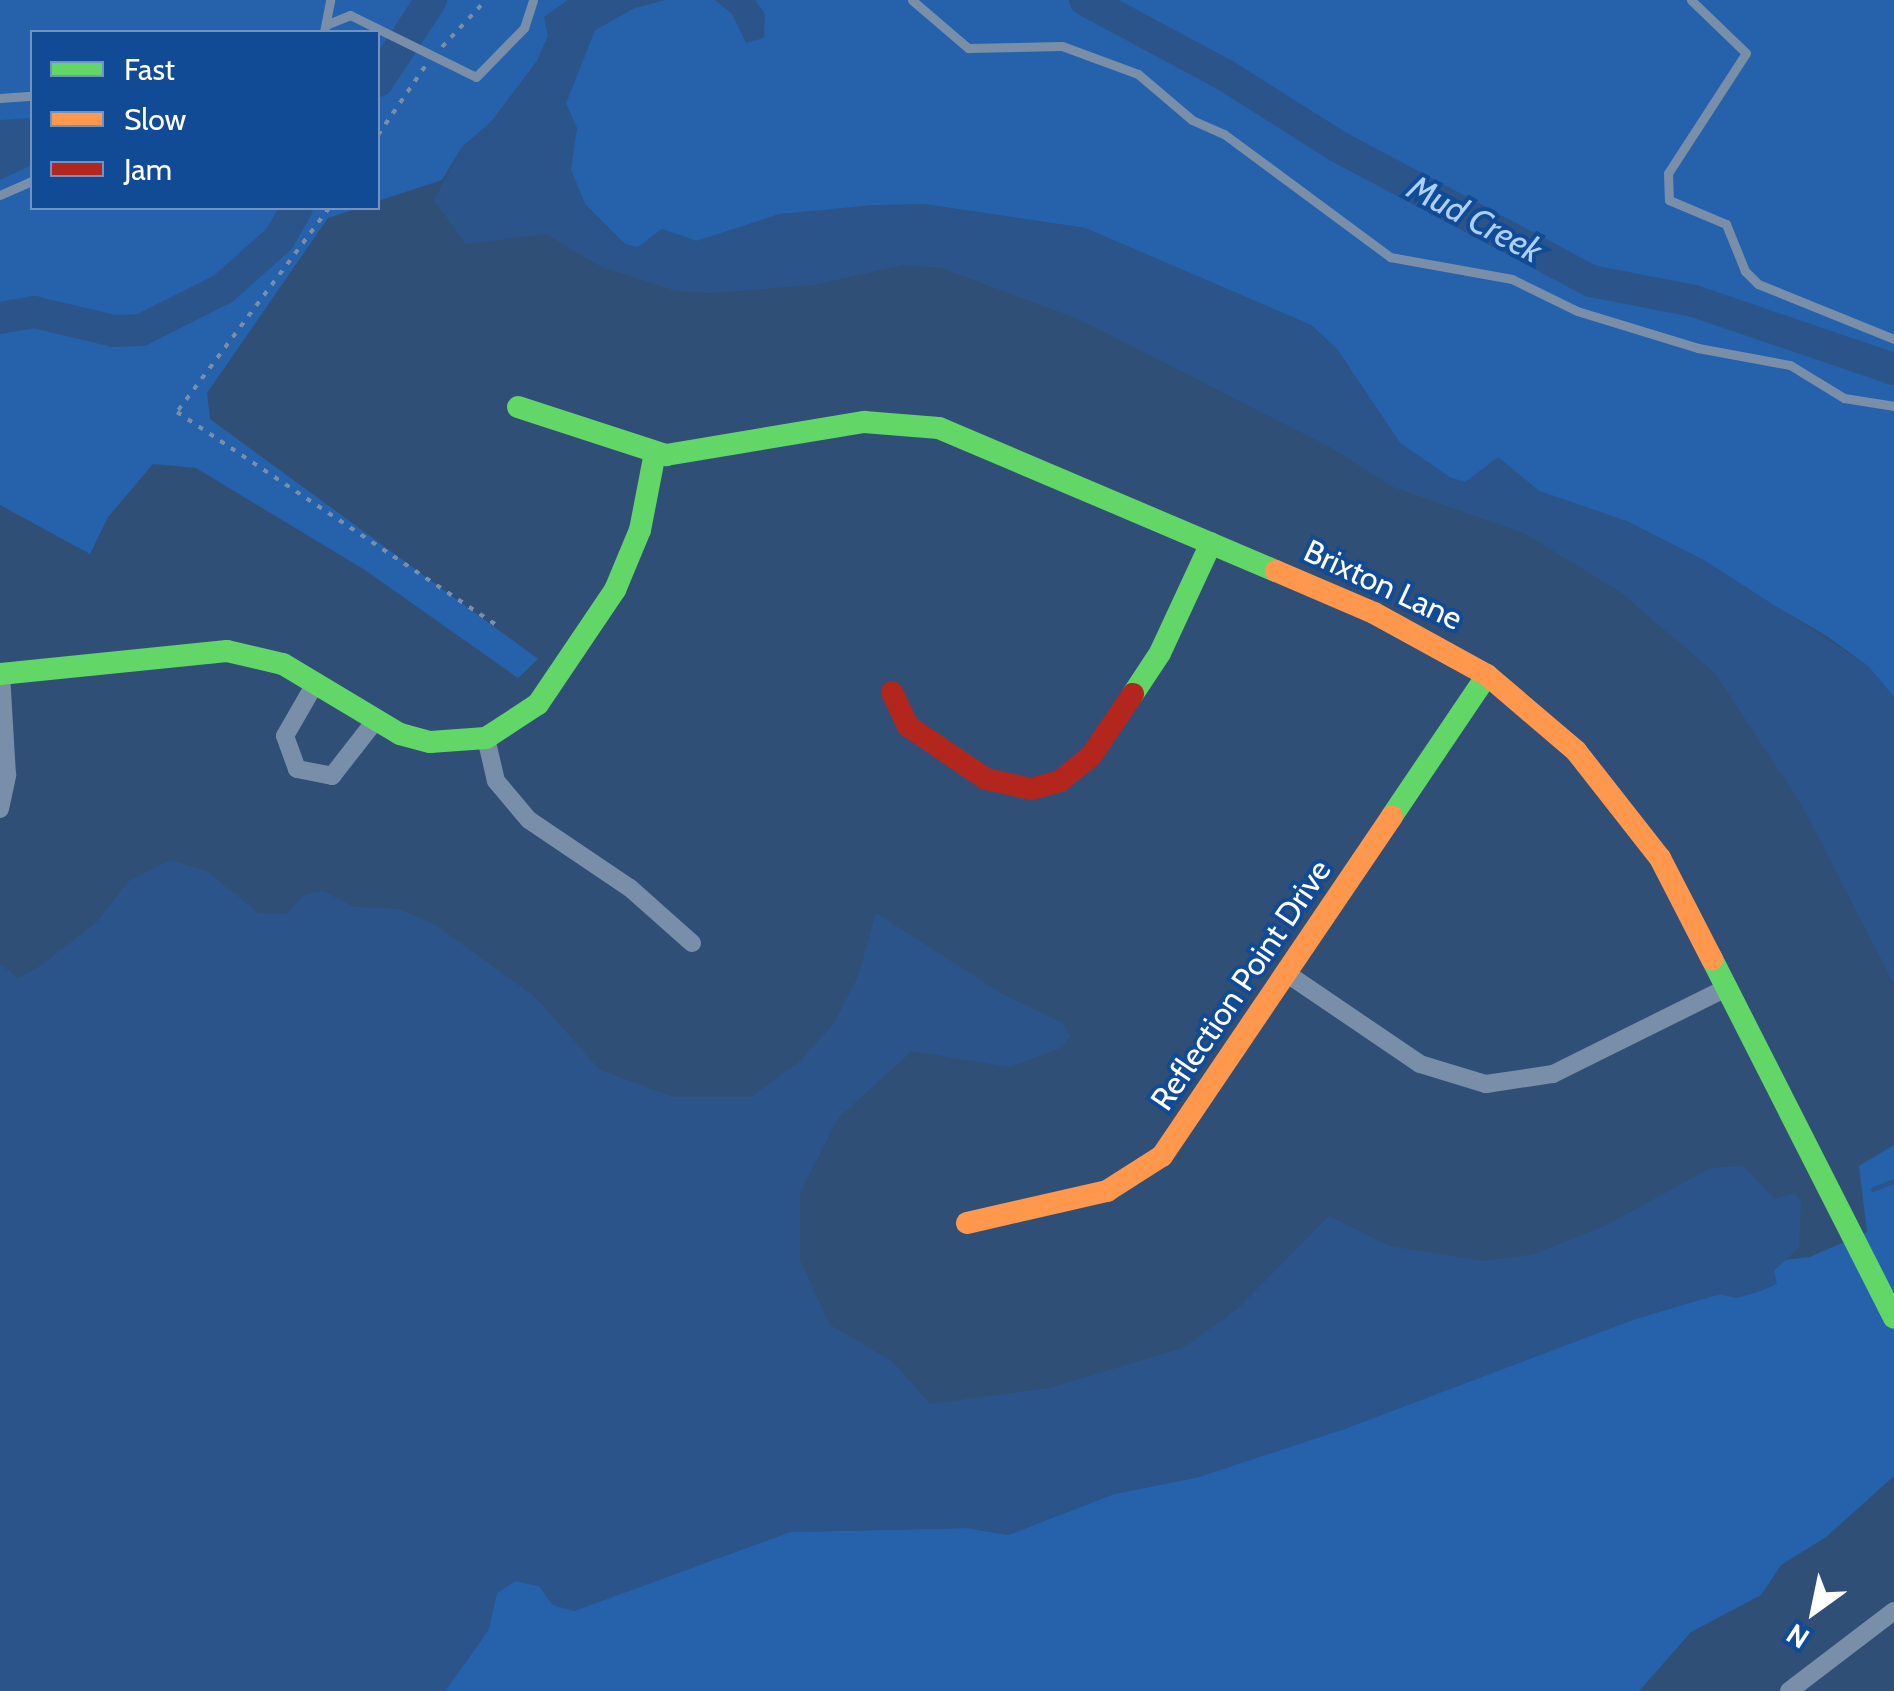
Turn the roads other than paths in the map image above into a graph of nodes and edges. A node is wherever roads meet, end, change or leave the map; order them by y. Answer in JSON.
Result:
{"nodes":[{"id":1,"x":533,"y":0,"type":"edge"},
{"id":2,"x":912,"y":0,"type":"edge"},
{"id":3,"x":1692,"y":0,"type":"edge"},
{"id":4,"x":330,"y":1,"type":"edge"},
{"id":5,"x":342,"y":13,"type":"junction"},
{"id":6,"x":326,"y":28,"type":"edge"},
{"id":7,"x":372,"y":30,"type":"edge"},
{"id":8,"x":380,"y":34,"type":"edge"},
{"id":9,"x":30,"y":96,"type":"edge"},
{"id":10,"x":0,"y":98,"type":"edge"},
{"id":11,"x":30,"y":182,"type":"edge"},
{"id":12,"x":0,"y":195,"type":"edge"},
{"id":13,"x":1894,"y":340,"type":"edge"},
{"id":14,"x":1894,"y":406,"type":"edge"},
{"id":15,"x":518,"y":407,"type":"dead end"},
{"id":16,"x":655,"y":454,"type":"junction"},
{"id":17,"x":1212,"y":543,"type":"junction"},
{"id":18,"x":0,"y":674,"type":"edge"},
{"id":19,"x":1487,"y":675,"type":"junction"},
{"id":20,"x":316,"y":682,"type":"junction"},
{"id":21,"x":892,"y":692,"type":"dead end"},
{"id":22,"x":375,"y":721,"type":"junction"},
{"id":23,"x":486,"y":738,"type":"junction"},
{"id":24,"x":0,"y":809,"type":"edge"},
{"id":25,"x":692,"y":943,"type":"dead end"},
{"id":26,"x":1289,"y":975,"type":"junction"},
{"id":27,"x":1728,"y":987,"type":"junction"},
{"id":28,"x":967,"y":1223,"type":"dead end"},
{"id":29,"x":1894,"y":1316,"type":"edge"},
{"id":30,"x":1894,"y":1612,"type":"edge"},
{"id":31,"x":1788,"y":1691,"type":"edge"}],
"edges":[{"from":1,"to":8,"type":"lane"},
{"from":2,"to":14,"type":"lane"},
{"from":3,"to":13,"type":"lane"},
{"from":4,"to":5,"type":"lane"},
{"from":4,"to":6,"type":"lane"},
{"from":5,"to":6,"type":"lane"},
{"from":5,"to":7,"type":"lane"},
{"from":9,"to":10,"type":"lane"},
{"from":11,"to":12,"type":"lane"},
{"from":15,"to":16,"type":"street","name":"Brixton Lane"},
{"from":16,"to":17,"type":"street","name":"Brixton Lane"},
{"from":16,"to":23,"type":"street"},
{"from":17,"to":19,"type":"street","name":"Brixton Lane"},
{"from":17,"to":21,"type":"street"},
{"from":18,"to":20,"type":"street"},
{"from":18,"to":24,"type":"street"},
{"from":19,"to":26,"type":"street","name":"Reflection Point Drive"},
{"from":19,"to":27,"type":"street","name":"Brixton Lane"},
{"from":20,"to":22,"type":"street"},
{"from":20,"to":22,"type":"street"},
{"from":22,"to":23,"type":"street"},
{"from":23,"to":25,"type":"street"},
{"from":26,"to":27,"type":"street"},
{"from":26,"to":28,"type":"street","name":"Reflection Point Drive"},
{"from":27,"to":29,"type":"street","name":"Brixton Lane"},
{"from":30,"to":31,"type":"street"}]}
